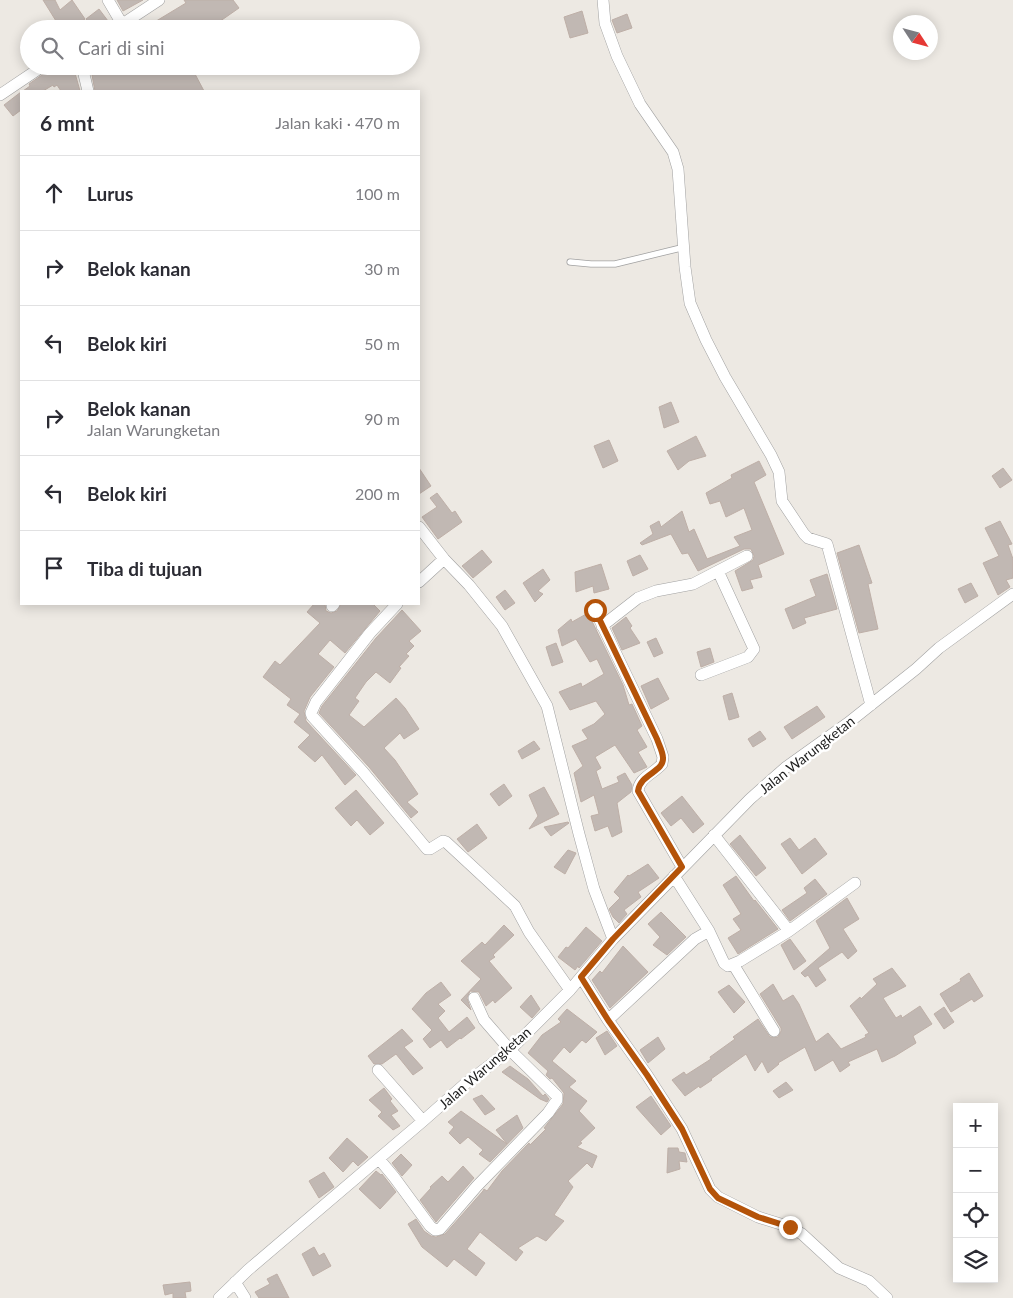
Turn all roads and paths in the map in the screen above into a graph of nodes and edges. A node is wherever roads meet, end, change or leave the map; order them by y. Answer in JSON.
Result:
{"nodes":[{"id":1,"x":108,"y":0,"type":"edge"},
{"id":2,"x":159,"y":0,"type":"edge"},
{"id":3,"x":603,"y":0,"type":"edge"},
{"id":4,"x":116,"y":20,"type":"edge"},
{"id":5,"x":128,"y":20,"type":"edge"},
{"id":6,"x":30,"y":75,"type":"edge"},
{"id":7,"x":84,"y":75,"type":"edge"},
{"id":8,"x":88,"y":90,"type":"edge"},
{"id":9,"x":0,"y":96,"type":"edge"},
{"id":10,"x":685,"y":247,"type":"junction"},
{"id":11,"x":570,"y":262,"type":"dead end"},
{"id":12,"x":420,"y":528,"type":"edge"},
{"id":13,"x":747,"y":556,"type":"dead end"},
{"id":14,"x":444,"y":559,"type":"junction"},
{"id":15,"x":718,"y":571,"type":"junction"},
{"id":16,"x":420,"y":581,"type":"edge"},
{"id":17,"x":1013,"y":594,"type":"edge"},
{"id":18,"x":396,"y":605,"type":"edge"},
{"id":19,"x":595,"y":610,"type":"dead end"},
{"id":20,"x":602,"y":626,"type":"junction"},
{"id":21,"x":701,"y":675,"type":"dead end"},
{"id":22,"x":871,"y":705,"type":"junction"},
{"id":23,"x":714,"y":835,"type":"junction"},
{"id":24,"x":682,"y":867,"type":"junction"},
{"id":25,"x":674,"y":876,"type":"junction"},
{"id":26,"x":855,"y":883,"type":"dead end"},
{"id":27,"x":709,"y":931,"type":"junction"},
{"id":28,"x":789,"y":931,"type":"junction"},
{"id":29,"x":613,"y":939,"type":"junction"},
{"id":30,"x":733,"y":964,"type":"junction"},
{"id":31,"x":581,"y":977,"type":"junction"},
{"id":32,"x":570,"y":990,"type":"junction"},
{"id":33,"x":474,"y":998,"type":"dead end"},
{"id":34,"x":608,"y":1020,"type":"junction"},
{"id":35,"x":774,"y":1031,"type":"dead end"},
{"id":36,"x":510,"y":1050,"type":"junction"},
{"id":37,"x":378,"y":1070,"type":"dead end"},
{"id":38,"x":423,"y":1121,"type":"junction"},
{"id":39,"x":379,"y":1159,"type":"junction"},
{"id":40,"x":235,"y":1282,"type":"junction"},
{"id":41,"x":219,"y":1298,"type":"edge"},
{"id":42,"x":245,"y":1298,"type":"edge"},
{"id":43,"x":887,"y":1298,"type":"edge"}],
"edges":[{"from":1,"to":4,"type":"street"},
{"from":2,"to":5,"type":"street"},
{"from":3,"to":10,"type":"street"},
{"from":6,"to":9,"type":"street"},
{"from":7,"to":8,"type":"street"},
{"from":10,"to":11,"type":"lane"},
{"from":10,"to":22,"type":"street"},
{"from":12,"to":14,"type":"street"},
{"from":13,"to":15,"type":"street"},
{"from":14,"to":16,"type":"street"},
{"from":14,"to":29,"type":"street"},
{"from":15,"to":20,"type":"street"},
{"from":15,"to":21,"type":"street"},
{"from":17,"to":22,"type":"street","name":"Jalan Warungketan"},
{"from":18,"to":32,"type":"street"},
{"from":19,"to":20,"type":"street"},
{"from":20,"to":24,"type":"street"},
{"from":22,"to":23,"type":"street","name":"Jalan Warungketan"},
{"from":23,"to":24,"type":"street","name":"Jalan Warungketan"},
{"from":23,"to":28,"type":"street"},
{"from":24,"to":25,"type":"street","name":"Jalan Warungketan"},
{"from":25,"to":27,"type":"street"},
{"from":25,"to":29,"type":"street","name":"Jalan Warungketan"},
{"from":26,"to":28,"type":"street"},
{"from":27,"to":30,"type":"street"},
{"from":27,"to":34,"type":"street"},
{"from":28,"to":30,"type":"street"},
{"from":29,"to":31,"type":"street","name":"Jalan Warungketan"},
{"from":30,"to":35,"type":"street"},
{"from":31,"to":32,"type":"street","name":"Jalan Warungketan"},
{"from":31,"to":34,"type":"street"},
{"from":32,"to":36,"type":"street","name":"Jalan Warungketan"},
{"from":33,"to":36,"type":"street"},
{"from":34,"to":43,"type":"street"},
{"from":36,"to":38,"type":"street","name":"Jalan Warungketan"},
{"from":36,"to":39,"type":"street"},
{"from":37,"to":38,"type":"street"},
{"from":38,"to":39,"type":"street","name":"Jalan Warungketan"},
{"from":39,"to":40,"type":"street","name":"Jalan Warungketan"},
{"from":40,"to":41,"type":"street","name":"Jalan Warungketan"},
{"from":40,"to":42,"type":"street"}]}
